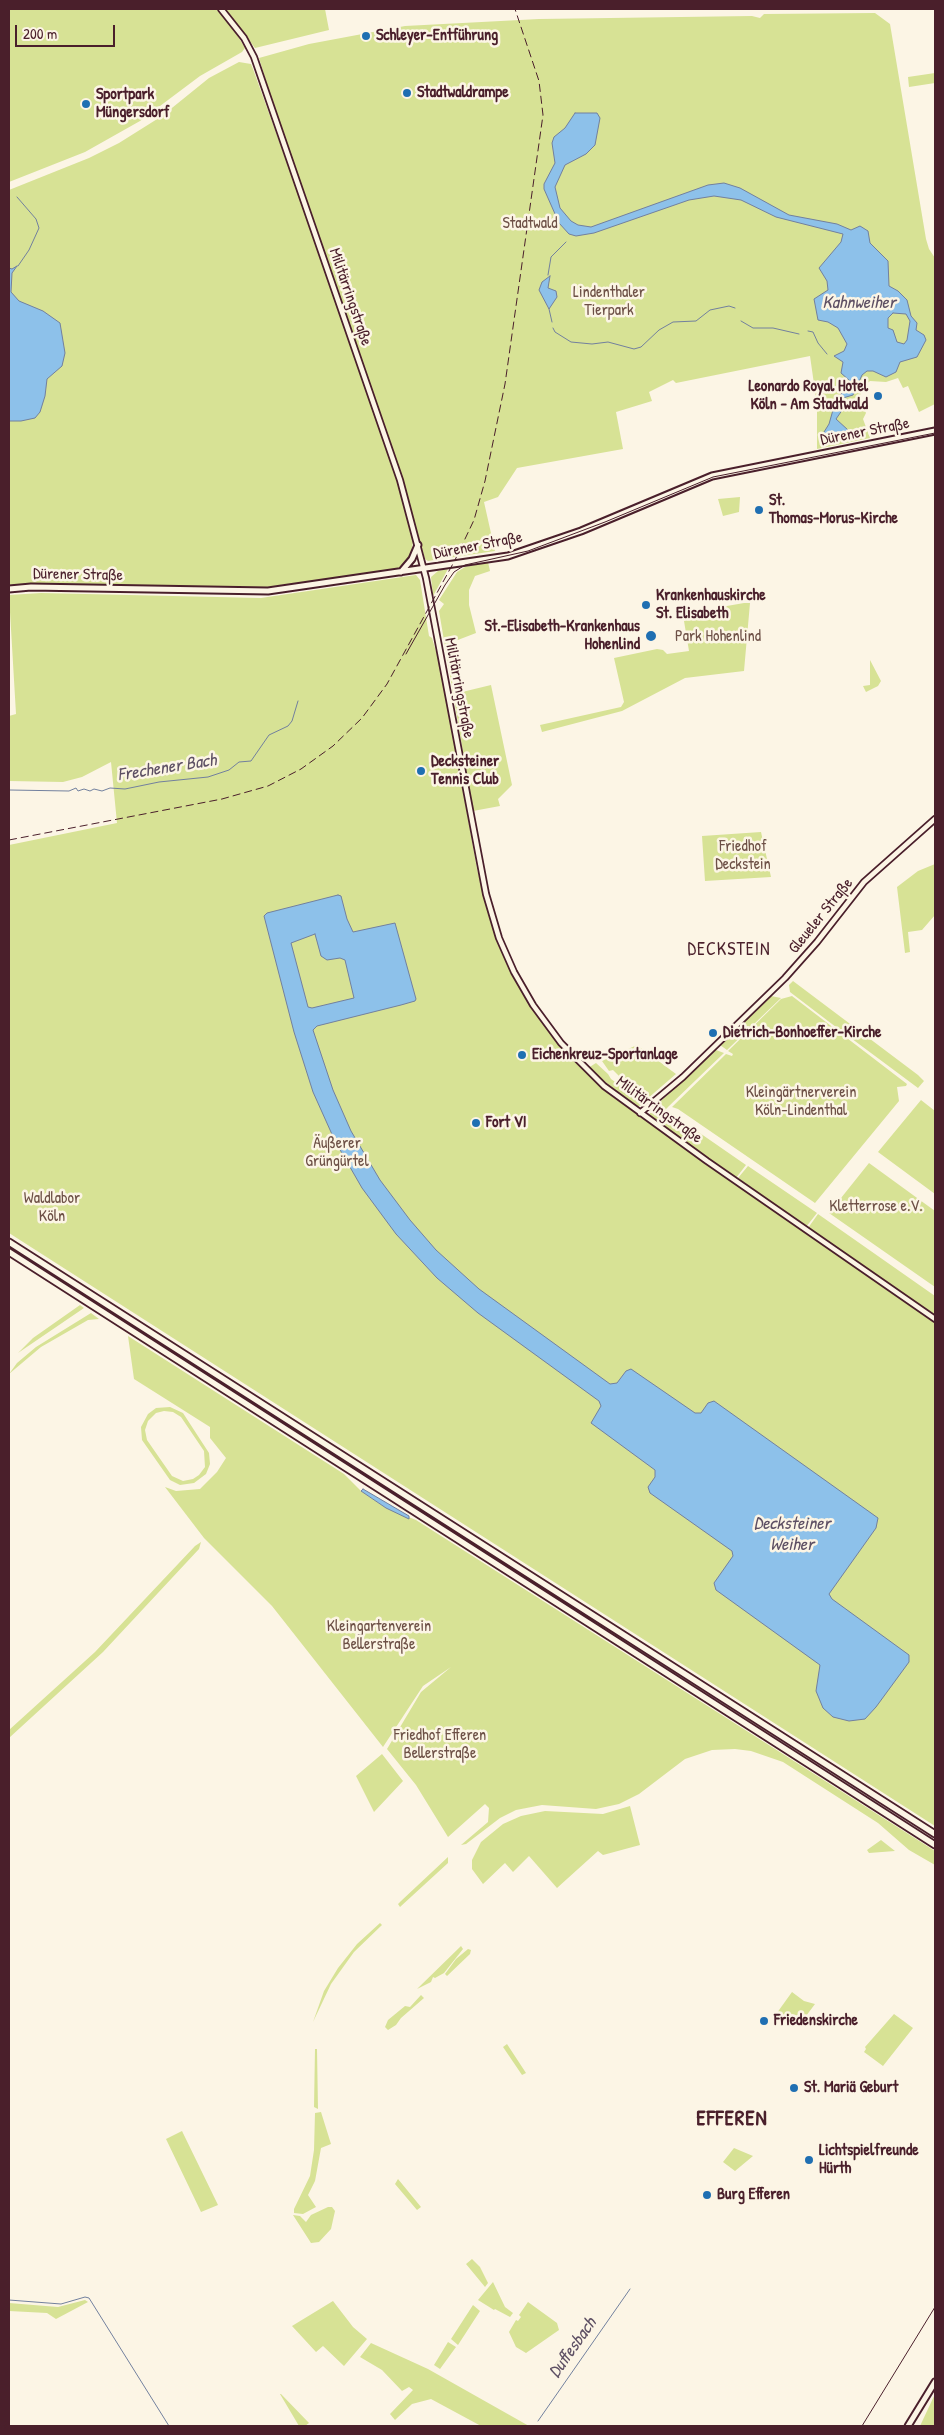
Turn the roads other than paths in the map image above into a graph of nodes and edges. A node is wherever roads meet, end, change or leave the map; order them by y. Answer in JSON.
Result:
{"nodes":[{"id":1,"x":221,"y":9,"type":"edge"},
{"id":2,"x":935,"y":432,"type":"edge"},
{"id":3,"x":418,"y":545,"type":"junction"},
{"id":4,"x":424,"y":568,"type":"junction"},
{"id":5,"x":401,"y":572,"type":"junction"},
{"id":6,"x":9,"y":589,"type":"edge"},
{"id":7,"x":935,"y":819,"type":"edge"},
{"id":8,"x":640,"y":1113,"type":"junction"},
{"id":9,"x":9,"y":1242,"type":"edge"},
{"id":10,"x":9,"y":1252,"type":"edge"},
{"id":11,"x":935,"y":1319,"type":"edge"},
{"id":12,"x":935,"y":1834,"type":"edge"},
{"id":13,"x":935,"y":1845,"type":"edge"},
{"id":14,"x":935,"y":2382,"type":"edge"},
{"id":15,"x":915,"y":2416,"type":"junction"},
{"id":16,"x":908,"y":2426,"type":"edge"},
{"id":17,"x":912,"y":2426,"type":"edge"}],
"edges":[{"from":1,"to":3,"type":"main road","name":"Militärringstraße"},
{"from":2,"to":4,"type":"main road","name":"Dürener Straße"},
{"from":3,"to":4,"type":"main road","name":"Militärringstraße"},
{"from":3,"to":5,"type":"main road"},
{"from":4,"to":5,"type":"main road","name":"Dürener Straße"},
{"from":4,"to":8,"type":"main road","name":"Militärringstraße"},
{"from":5,"to":6,"type":"main road","name":"Dürener Straße"},
{"from":7,"to":8,"type":"main road","name":"Gleueler Straße"},
{"from":8,"to":11,"type":"main road","name":"Militärringstraße"},
{"from":9,"to":12,"type":"highway"},
{"from":10,"to":13,"type":"highway"},
{"from":14,"to":15,"type":"main road"},
{"from":15,"to":16,"type":"main road"},
{"from":15,"to":17,"type":"main road"}]}
